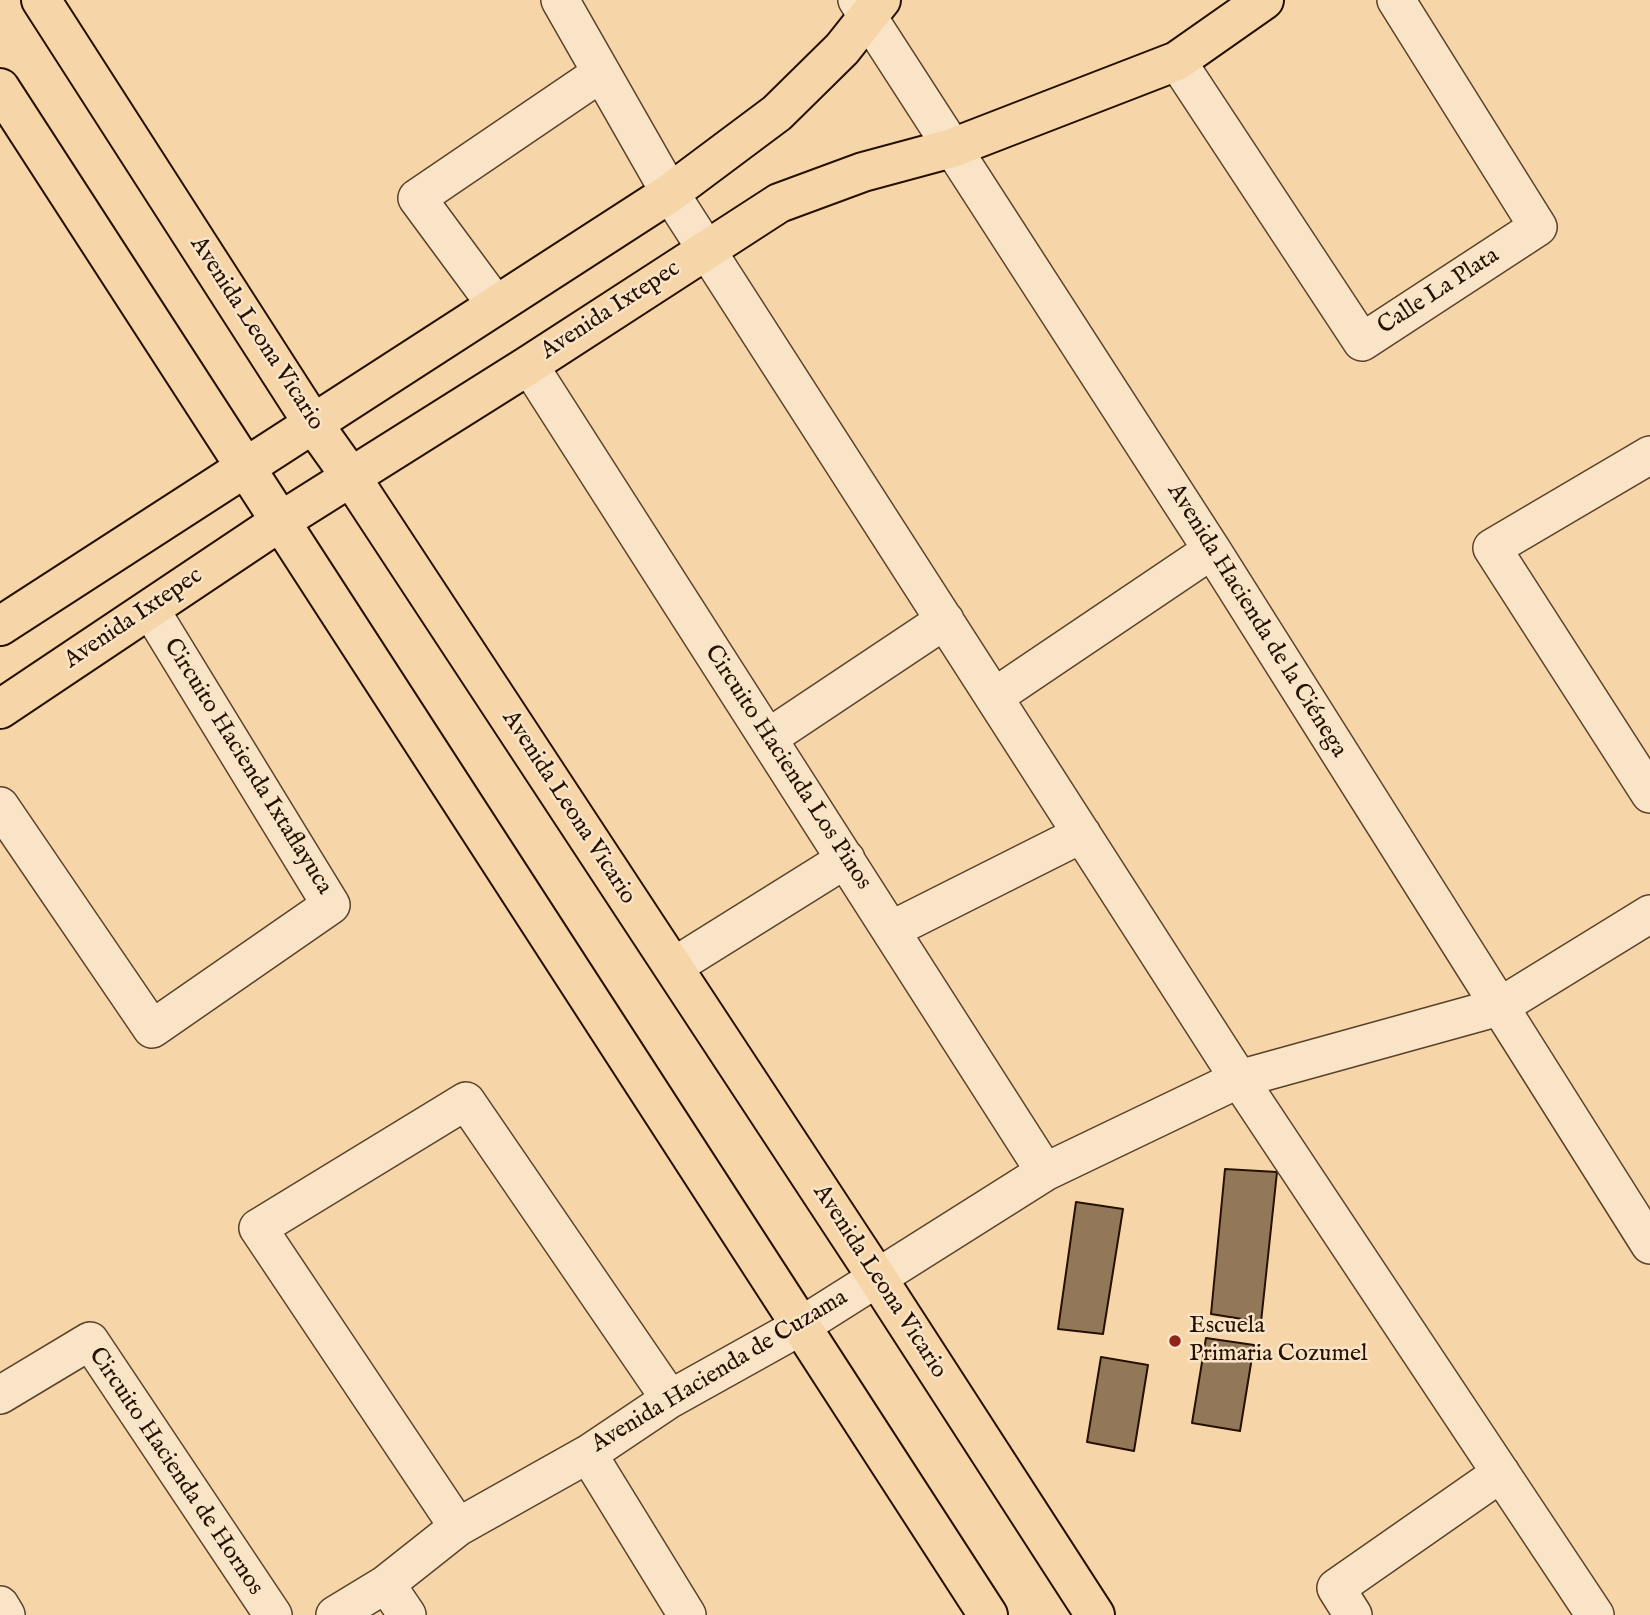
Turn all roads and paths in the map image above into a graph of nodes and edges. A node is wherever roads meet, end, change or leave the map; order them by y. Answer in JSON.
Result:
{"nodes":[{"id":1,"x":41,"y":0,"type":"edge"},
{"id":2,"x":560,"y":0,"type":"edge"},
{"id":3,"x":1264,"y":0,"type":"edge"},
{"id":4,"x":1396,"y":0,"type":"edge"},
{"id":5,"x":869,"y":5,"type":"edge"},
{"id":6,"x":1177,"y":61,"type":"junction"},
{"id":7,"x":601,"y":73,"type":"junction"},
{"id":8,"x":0,"y":89,"type":"edge"},
{"id":9,"x":952,"y":148,"type":"junction"},
{"id":10,"x":670,"y":193,"type":"junction"},
{"id":11,"x":706,"y":249,"type":"junction"},
{"id":12,"x":496,"y":305,"type":"junction"},
{"id":13,"x":529,"y":365,"type":"junction"},
{"id":14,"x":314,"y":425,"type":"junction"},
{"id":15,"x":1650,"y":455,"type":"edge"},
{"id":16,"x":246,"y":467,"type":"junction"},
{"id":17,"x":351,"y":477,"type":"junction"},
{"id":18,"x":281,"y":521,"type":"junction"},
{"id":19,"x":1212,"y":550,"type":"junction"},
{"id":20,"x":150,"y":609,"type":"junction"},
{"id":21,"x":944,"y":620,"type":"junction"},
{"id":22,"x":0,"y":626,"type":"edge"},
{"id":23,"x":994,"y":698,"type":"junction"},
{"id":24,"x":0,"y":709,"type":"edge"},
{"id":25,"x":768,"y":738,"type":"junction"},
{"id":26,"x":1650,"y":794,"type":"edge"},
{"id":27,"x":0,"y":806,"type":"edge"},
{"id":28,"x":1082,"y":834,"type":"junction"},
{"id":29,"x":846,"y":859,"type":"junction"},
{"id":30,"x":1650,"y":914,"type":"edge"},
{"id":31,"x":891,"y":930,"type":"junction"},
{"id":32,"x":673,"y":967,"type":"junction"},
{"id":33,"x":1499,"y":1006,"type":"junction"},
{"id":34,"x":1239,"y":1079,"type":"junction"},
{"id":35,"x":1045,"y":1171,"type":"junction"},
{"id":36,"x":1650,"y":1245,"type":"edge"},
{"id":37,"x":876,"y":1276,"type":"junction"},
{"id":38,"x":801,"y":1325,"type":"junction"},
{"id":39,"x":0,"y":1395,"type":"edge"},
{"id":40,"x":670,"y":1399,"type":"junction"},
{"id":41,"x":587,"y":1454,"type":"junction"},
{"id":42,"x":1502,"y":1473,"type":"junction"},
{"id":43,"x":458,"y":1527,"type":"junction"},
{"id":44,"x":386,"y":1584,"type":"junction"},
{"id":45,"x":0,"y":1605,"type":"edge"},
{"id":46,"x":6,"y":1615,"type":"edge"},
{"id":47,"x":273,"y":1615,"type":"edge"},
{"id":48,"x":335,"y":1615,"type":"edge"},
{"id":49,"x":407,"y":1615,"type":"edge"},
{"id":50,"x":687,"y":1615,"type":"edge"},
{"id":51,"x":988,"y":1615,"type":"edge"},
{"id":52,"x":1095,"y":1615,"type":"edge"},
{"id":53,"x":1353,"y":1615,"type":"edge"},
{"id":54,"x":1595,"y":1615,"type":"edge"}],
"edges":[{"from":1,"to":14,"type":"main road","name":"Avenida Leona Vicario"},
{"from":2,"to":7,"type":"street"},
{"from":3,"to":6,"type":"main road","name":"Avenida Ixtepec"},
{"from":4,"to":6,"type":"street","name":"Calle La Plata"},
{"from":5,"to":9,"type":"street","name":"Avenida Hacienda de la Ciénega"},
{"from":5,"to":10,"type":"main road"},
{"from":6,"to":9,"type":"main road","name":"Avenida Ixtepec"},
{"from":7,"to":10,"type":"street"},
{"from":7,"to":12,"type":"street"},
{"from":8,"to":16,"type":"main road"},
{"from":9,"to":11,"type":"main road","name":"Avenida Ixtepec"},
{"from":9,"to":19,"type":"street","name":"Avenida Hacienda de la Ciénega"},
{"from":10,"to":11,"type":"street"},
{"from":10,"to":12,"type":"main road"},
{"from":11,"to":13,"type":"main road","name":"Avenida Ixtepec"},
{"from":11,"to":21,"type":"street"},
{"from":12,"to":14,"type":"main road"},
{"from":13,"to":17,"type":"main road","name":"Avenida Ixtepec"},
{"from":13,"to":25,"type":"street","name":"Circuito Hacienda Los Pinos"},
{"from":14,"to":16,"type":"main road"},
{"from":14,"to":17,"type":"main road","name":"Avenida Leona Vicario"},
{"from":15,"to":26,"type":"street"},
{"from":16,"to":18,"type":"main road"},
{"from":16,"to":22,"type":"main road"},
{"from":17,"to":18,"type":"main road","name":"Avenida Ixtepec"},
{"from":17,"to":32,"type":"main road","name":"Avenida Leona Vicario"},
{"from":18,"to":20,"type":"main road","name":"Avenida Ixtepec"},
{"from":18,"to":38,"type":"main road"},
{"from":19,"to":23,"type":"street"},
{"from":19,"to":33,"type":"street","name":"Avenida Hacienda de la Ciénega"},
{"from":20,"to":24,"type":"main road","name":"Avenida Ixtepec"},
{"from":20,"to":27,"type":"street","name":"Circuito Hacienda Ixtaflayuca"},
{"from":21,"to":23,"type":"street"},
{"from":21,"to":25,"type":"street"},
{"from":23,"to":28,"type":"street"},
{"from":25,"to":29,"type":"street","name":"Circuito Hacienda Los Pinos"},
{"from":28,"to":31,"type":"street"},
{"from":28,"to":34,"type":"street"},
{"from":29,"to":31,"type":"street","name":"Circuito Hacienda Los Pinos"},
{"from":29,"to":32,"type":"street"},
{"from":30,"to":33,"type":"street","name":"Avenida Hacienda de Cuzama"},
{"from":31,"to":35,"type":"street","name":"Circuito Hacienda Los Pinos"},
{"from":32,"to":37,"type":"main road","name":"Avenida Leona Vicario"},
{"from":33,"to":34,"type":"street","name":"Avenida Hacienda de Cuzama"},
{"from":33,"to":36,"type":"street","name":"Avenida Hacienda de la Ciénega"},
{"from":34,"to":35,"type":"street","name":"Avenida Hacienda de Cuzama"},
{"from":34,"to":42,"type":"street"},
{"from":35,"to":37,"type":"street","name":"Avenida Hacienda de Cuzama"},
{"from":37,"to":38,"type":"street","name":"Avenida Hacienda de Cuzama"},
{"from":37,"to":52,"type":"main road","name":"Avenida Leona Vicario"},
{"from":38,"to":40,"type":"street","name":"Avenida Hacienda de Cuzama"},
{"from":38,"to":51,"type":"main road"},
{"from":39,"to":47,"type":"street","name":"Circuito Hacienda de Hornos"},
{"from":40,"to":41,"type":"street","name":"Avenida Hacienda de Cuzama"},
{"from":40,"to":43,"type":"street"},
{"from":41,"to":43,"type":"street","name":"Avenida Hacienda de Cuzama"},
{"from":41,"to":50,"type":"street"},
{"from":42,"to":53,"type":"street"},
{"from":42,"to":54,"type":"street"},
{"from":43,"to":44,"type":"street","name":"Avenida Hacienda de Cuzama"},
{"from":44,"to":48,"type":"street","name":"Avenida Hacienda de Cuzama"},
{"from":44,"to":49,"type":"street"},
{"from":45,"to":46,"type":"street"}]}
